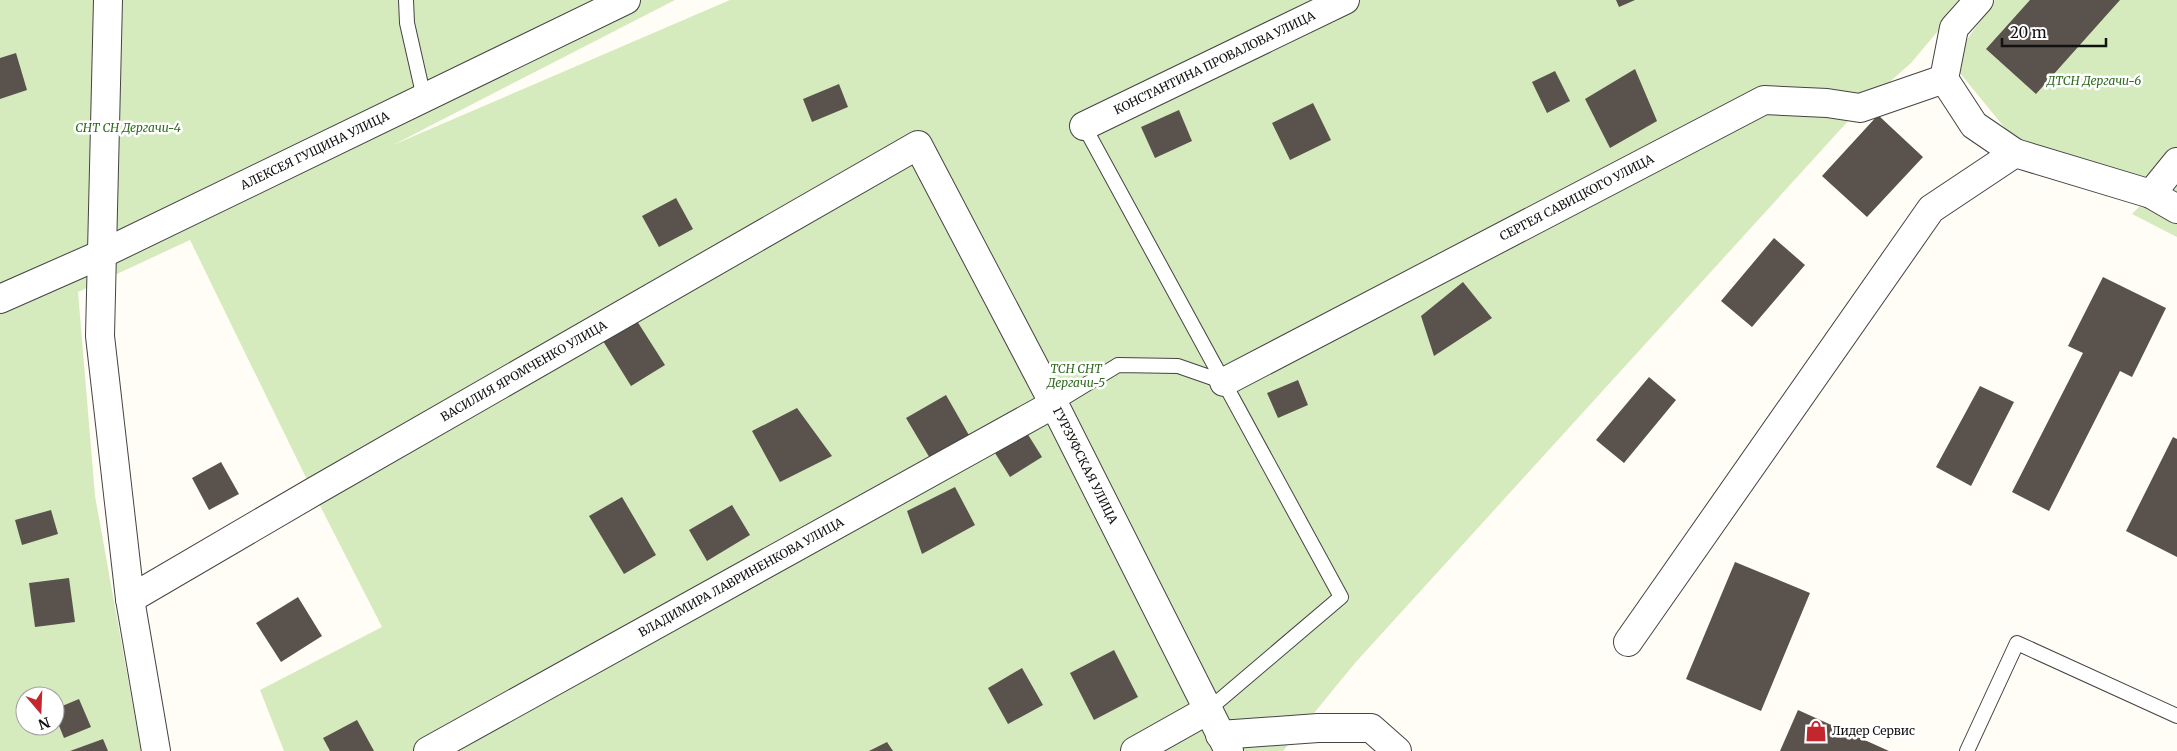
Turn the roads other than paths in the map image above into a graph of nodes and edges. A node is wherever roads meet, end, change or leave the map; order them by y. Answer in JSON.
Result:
{"nodes":[{"id":1,"x":108,"y":0,"type":"edge"},
{"id":2,"x":406,"y":0,"type":"edge"},
{"id":3,"x":626,"y":0,"type":"edge"},
{"id":4,"x":1345,"y":0,"type":"edge"},
{"id":5,"x":1979,"y":0,"type":"edge"},
{"id":6,"x":1944,"y":79,"type":"junction"},
{"id":7,"x":424,"y":98,"type":"junction"},
{"id":8,"x":1084,"y":126,"type":"joint"},
{"id":9,"x":918,"y":145,"type":"joint"},
{"id":10,"x":2015,"y":152,"type":"junction"},
{"id":11,"x":2177,"y":162,"type":"edge"},
{"id":12,"x":2151,"y":194,"type":"junction"},
{"id":13,"x":2177,"y":209,"type":"edge"},
{"id":14,"x":102,"y":254,"type":"junction"},
{"id":15,"x":0,"y":299,"type":"edge"},
{"id":16,"x":1224,"y":382,"type":"junction"},
{"id":17,"x":1054,"y":404,"type":"junction"},
{"id":18,"x":130,"y":599,"type":"junction"},
{"id":19,"x":1628,"y":642,"type":"dead end"},
{"id":20,"x":1208,"y":710,"type":"junction"},
{"id":21,"x":2177,"y":716,"type":"edge"},
{"id":22,"x":1224,"y":743,"type":"edge"},
{"id":23,"x":156,"y":751,"type":"edge"},
{"id":24,"x":428,"y":751,"type":"edge"},
{"id":25,"x":1135,"y":751,"type":"edge"},
{"id":26,"x":1397,"y":751,"type":"edge"},
{"id":27,"x":1967,"y":751,"type":"edge"}],
"edges":[{"from":1,"to":14,"type":"street"},
{"from":2,"to":7,"type":"lane"},
{"from":3,"to":7,"type":"street","name":"АЛЕКСЕЯ ГУЩИНА УЛИЦА"},
{"from":4,"to":8,"type":"street","name":"КОНСТАНТИНА ПРОВАЛОВА УЛИЦА"},
{"from":5,"to":6,"type":"street"},
{"from":6,"to":10,"type":"street"},
{"from":6,"to":16,"type":"street","name":"СЕРГЕЯ САВИЦКОГО УЛИЦА"},
{"from":7,"to":14,"type":"street","name":"АЛЕКСЕЯ ГУЩИНА УЛИЦА"},
{"from":8,"to":16,"type":"lane"},
{"from":9,"to":17,"type":"street","name":"ГУРЗУФСКАЯ УЛИЦА"},
{"from":9,"to":18,"type":"street","name":"ВАСИЛИЯ ЯРОМЧЕНКО УЛИЦА"},
{"from":10,"to":12,"type":"street"},
{"from":10,"to":19,"type":"street"},
{"from":11,"to":12,"type":"street"},
{"from":12,"to":13,"type":"street"},
{"from":14,"to":15,"type":"street","name":"АЛЕКСЕЯ ГУЩИНА УЛИЦА"},
{"from":14,"to":18,"type":"street"},
{"from":16,"to":17,"type":"lane"},
{"from":16,"to":20,"type":"lane"},
{"from":17,"to":20,"type":"street","name":"ГУРЗУФСКАЯ УЛИЦА"},
{"from":17,"to":24,"type":"street","name":"ВЛАДИМИРА ЛАВРИНЕНКОВА УЛИЦА"},
{"from":18,"to":23,"type":"street"},
{"from":20,"to":22,"type":"street","name":"ГУРЗУФСКАЯ УЛИЦА"},
{"from":20,"to":25,"type":"street"},
{"from":21,"to":27,"type":"lane"},
{"from":22,"to":26,"type":"street"}]}
